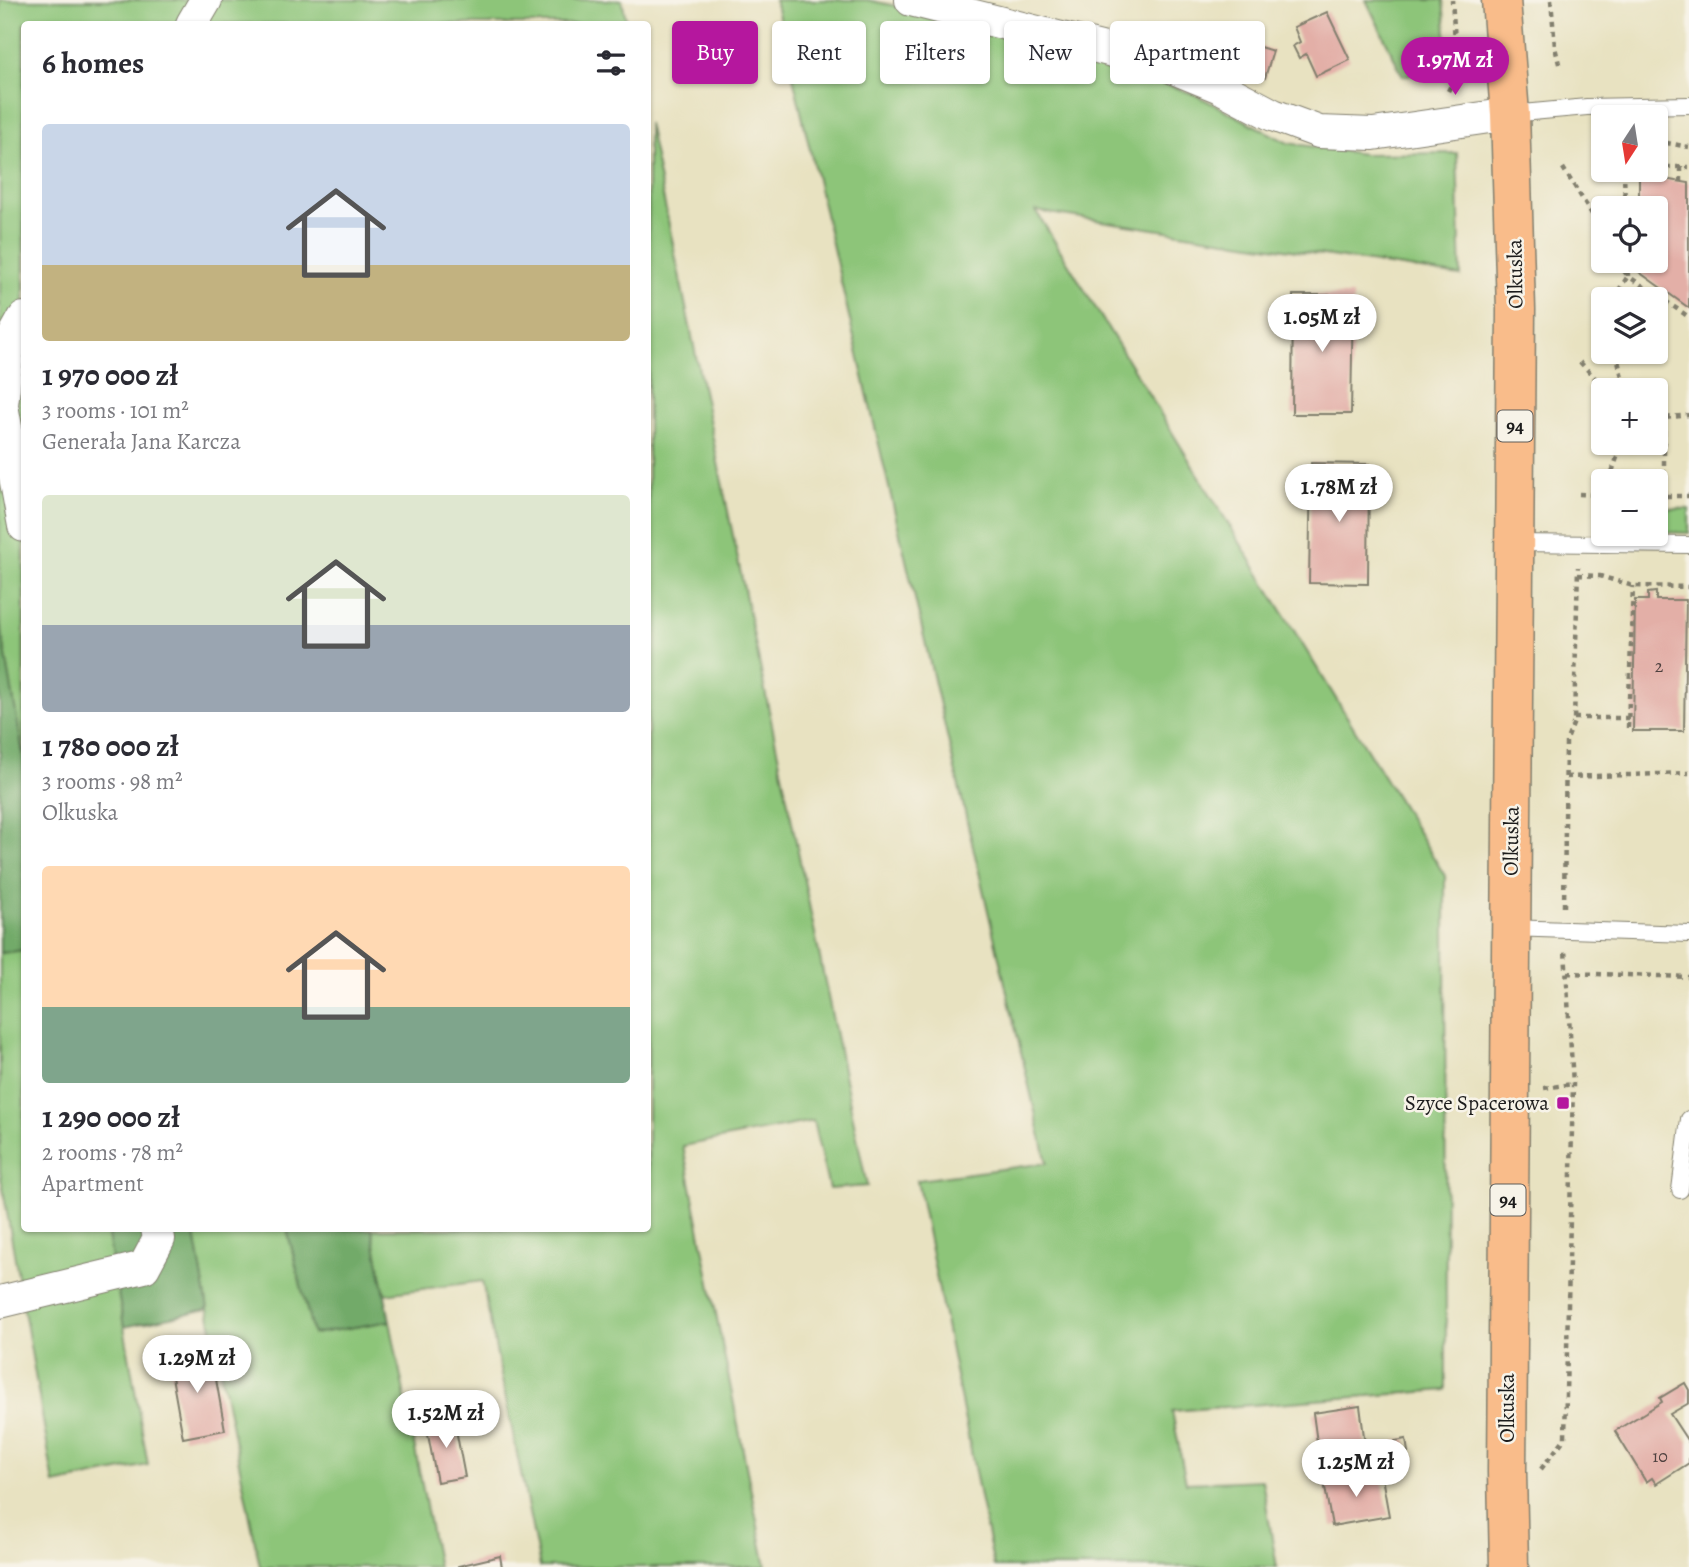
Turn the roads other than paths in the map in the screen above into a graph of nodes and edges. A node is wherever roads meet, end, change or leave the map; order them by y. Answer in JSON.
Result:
{"nodes":[{"id":1,"x":206,"y":0,"type":"edge"},
{"id":2,"x":1501,"y":0,"type":"edge"},
{"id":3,"x":917,"y":1,"type":"edge"},
{"id":4,"x":194,"y":21,"type":"edge"},
{"id":5,"x":1689,"y":105,"type":"edge"},
{"id":6,"x":1510,"y":114,"type":"junction"},
{"id":7,"x":21,"y":323,"type":"edge"},
{"id":8,"x":21,"y":510,"type":"edge"},
{"id":9,"x":1514,"y":543,"type":"junction"},
{"id":10,"x":1689,"y":545,"type":"edge"},
{"id":11,"x":1510,"y":928,"type":"junction"},
{"id":12,"x":1689,"y":934,"type":"edge"},
{"id":13,"x":1689,"y":1119,"type":"edge"},
{"id":14,"x":1680,"y":1190,"type":"dead end"},
{"id":15,"x":158,"y":1232,"type":"edge"},
{"id":16,"x":0,"y":1302,"type":"edge"},
{"id":17,"x":1509,"y":1567,"type":"edge"}],
"edges":[{"from":1,"to":4,"type":"street"},
{"from":2,"to":6,"type":"main road","number":"94"},
{"from":3,"to":6,"type":"street"},
{"from":5,"to":6,"type":"lane"},
{"from":6,"to":9,"type":"main road","name":"Olkuska","number":"94"},
{"from":7,"to":8,"type":"street"},
{"from":9,"to":10,"type":"lane"},
{"from":9,"to":11,"type":"main road","name":"Olkuska","number":"94"},
{"from":11,"to":12,"type":"lane"},
{"from":11,"to":17,"type":"main road","name":"Olkuska","number":"94"},
{"from":13,"to":14,"type":"lane"},
{"from":15,"to":16,"type":"street"}]}
